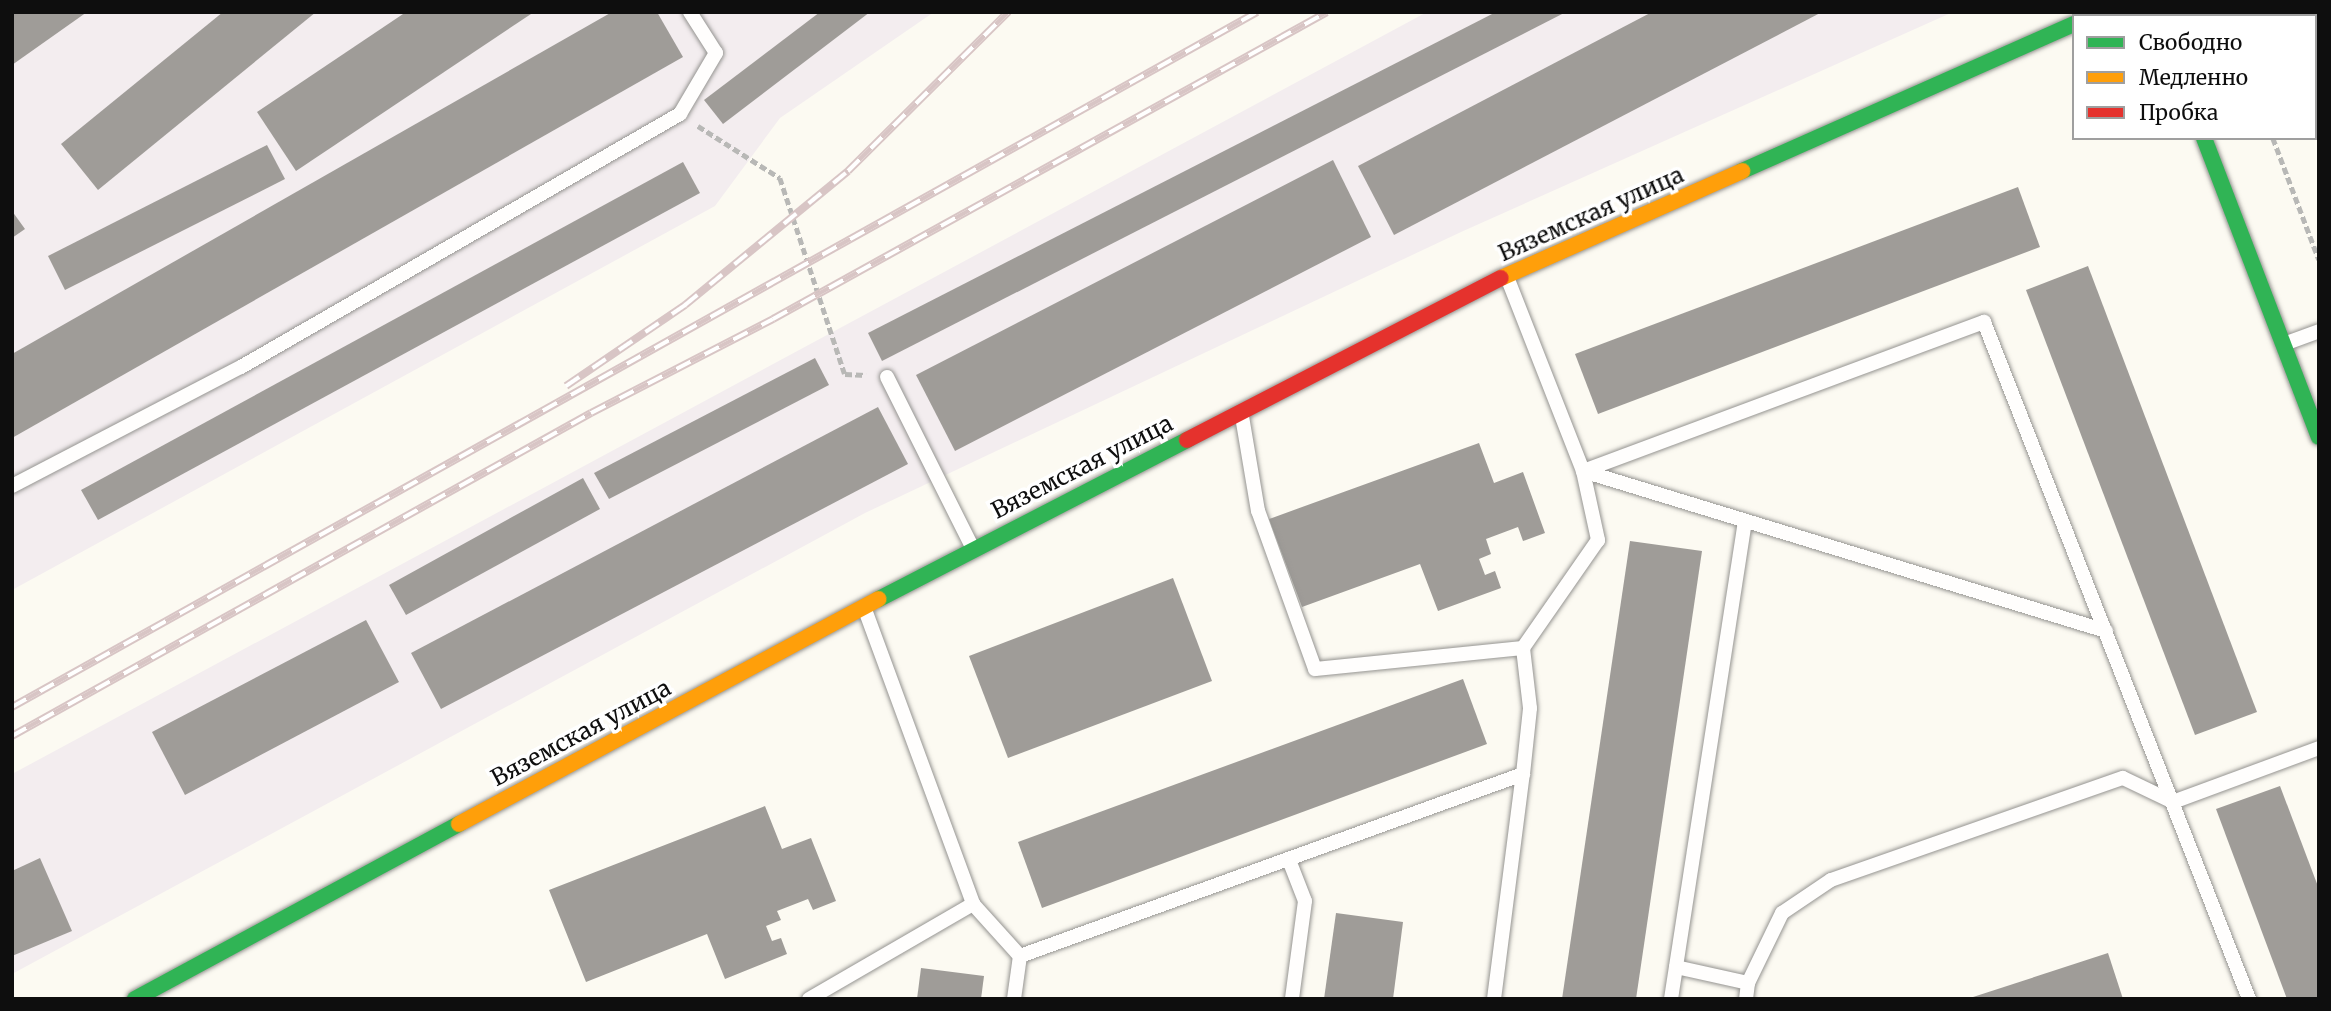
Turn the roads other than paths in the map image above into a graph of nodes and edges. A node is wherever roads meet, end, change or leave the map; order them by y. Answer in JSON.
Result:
{"nodes":[{"id":1,"x":690,"y":12,"type":"edge"},
{"id":2,"x":2072,"y":25,"type":"edge"},
{"id":3,"x":2205,"y":140,"type":"edge"},
{"id":4,"x":1506,"y":276,"type":"junction"},
{"id":5,"x":2319,"y":331,"type":"edge"},
{"id":6,"x":2282,"y":344,"type":"junction"},
{"id":7,"x":887,"y":377,"type":"road end"},
{"id":8,"x":1241,"y":410,"type":"junction"},
{"id":9,"x":2319,"y":437,"type":"edge"},
{"id":10,"x":1583,"y":471,"type":"junction"},
{"id":11,"x":12,"y":486,"type":"edge"},
{"id":12,"x":1745,"y":522,"type":"junction"},
{"id":13,"x":973,"y":548,"type":"junction"},
{"id":14,"x":864,"y":606,"type":"junction"},
{"id":15,"x":2106,"y":631,"type":"junction"},
{"id":16,"x":1523,"y":648,"type":"junction"},
{"id":17,"x":2319,"y":748,"type":"edge"},
{"id":18,"x":1523,"y":774,"type":"junction"},
{"id":19,"x":2173,"y":802,"type":"junction"},
{"id":20,"x":1289,"y":860,"type":"junction"},
{"id":21,"x":974,"y":904,"type":"junction"},
{"id":22,"x":1020,"y":956,"type":"junction"},
{"id":23,"x":1676,"y":967,"type":"junction"},
{"id":24,"x":1748,"y":983,"type":"junction"},
{"id":25,"x":140,"y":998,"type":"edge"},
{"id":26,"x":809,"y":999,"type":"edge"},
{"id":27,"x":1014,"y":999,"type":"edge"},
{"id":28,"x":1292,"y":999,"type":"edge"},
{"id":29,"x":1494,"y":999,"type":"edge"},
{"id":30,"x":1671,"y":999,"type":"edge"},
{"id":31,"x":1746,"y":999,"type":"edge"},
{"id":32,"x":2249,"y":999,"type":"edge"}],
"edges":[{"from":1,"to":11,"type":"lane"},
{"from":2,"to":4,"type":"street","name":"Вяземская улица"},
{"from":3,"to":6,"type":"street"},
{"from":4,"to":8,"type":"street","name":"Вяземская улица"},
{"from":4,"to":10,"type":"lane"},
{"from":5,"to":6,"type":"lane"},
{"from":6,"to":9,"type":"street"},
{"from":7,"to":13,"type":"lane"},
{"from":8,"to":13,"type":"street","name":"Вяземская улица"},
{"from":8,"to":16,"type":"lane"},
{"from":10,"to":12,"type":"lane"},
{"from":10,"to":15,"type":"lane"},
{"from":10,"to":16,"type":"lane"},
{"from":12,"to":15,"type":"lane"},
{"from":12,"to":23,"type":"lane"},
{"from":13,"to":14,"type":"street","name":"Вяземская улица"},
{"from":14,"to":21,"type":"lane"},
{"from":14,"to":25,"type":"street","name":"Вяземская улица"},
{"from":15,"to":19,"type":"lane"},
{"from":16,"to":18,"type":"lane"},
{"from":17,"to":19,"type":"lane"},
{"from":18,"to":20,"type":"lane"},
{"from":18,"to":29,"type":"lane"},
{"from":19,"to":24,"type":"lane"},
{"from":19,"to":32,"type":"lane"},
{"from":20,"to":22,"type":"lane"},
{"from":20,"to":28,"type":"lane"},
{"from":21,"to":22,"type":"lane"},
{"from":21,"to":26,"type":"lane"},
{"from":22,"to":27,"type":"lane"},
{"from":23,"to":24,"type":"lane"},
{"from":23,"to":30,"type":"lane"},
{"from":24,"to":31,"type":"lane"}]}
